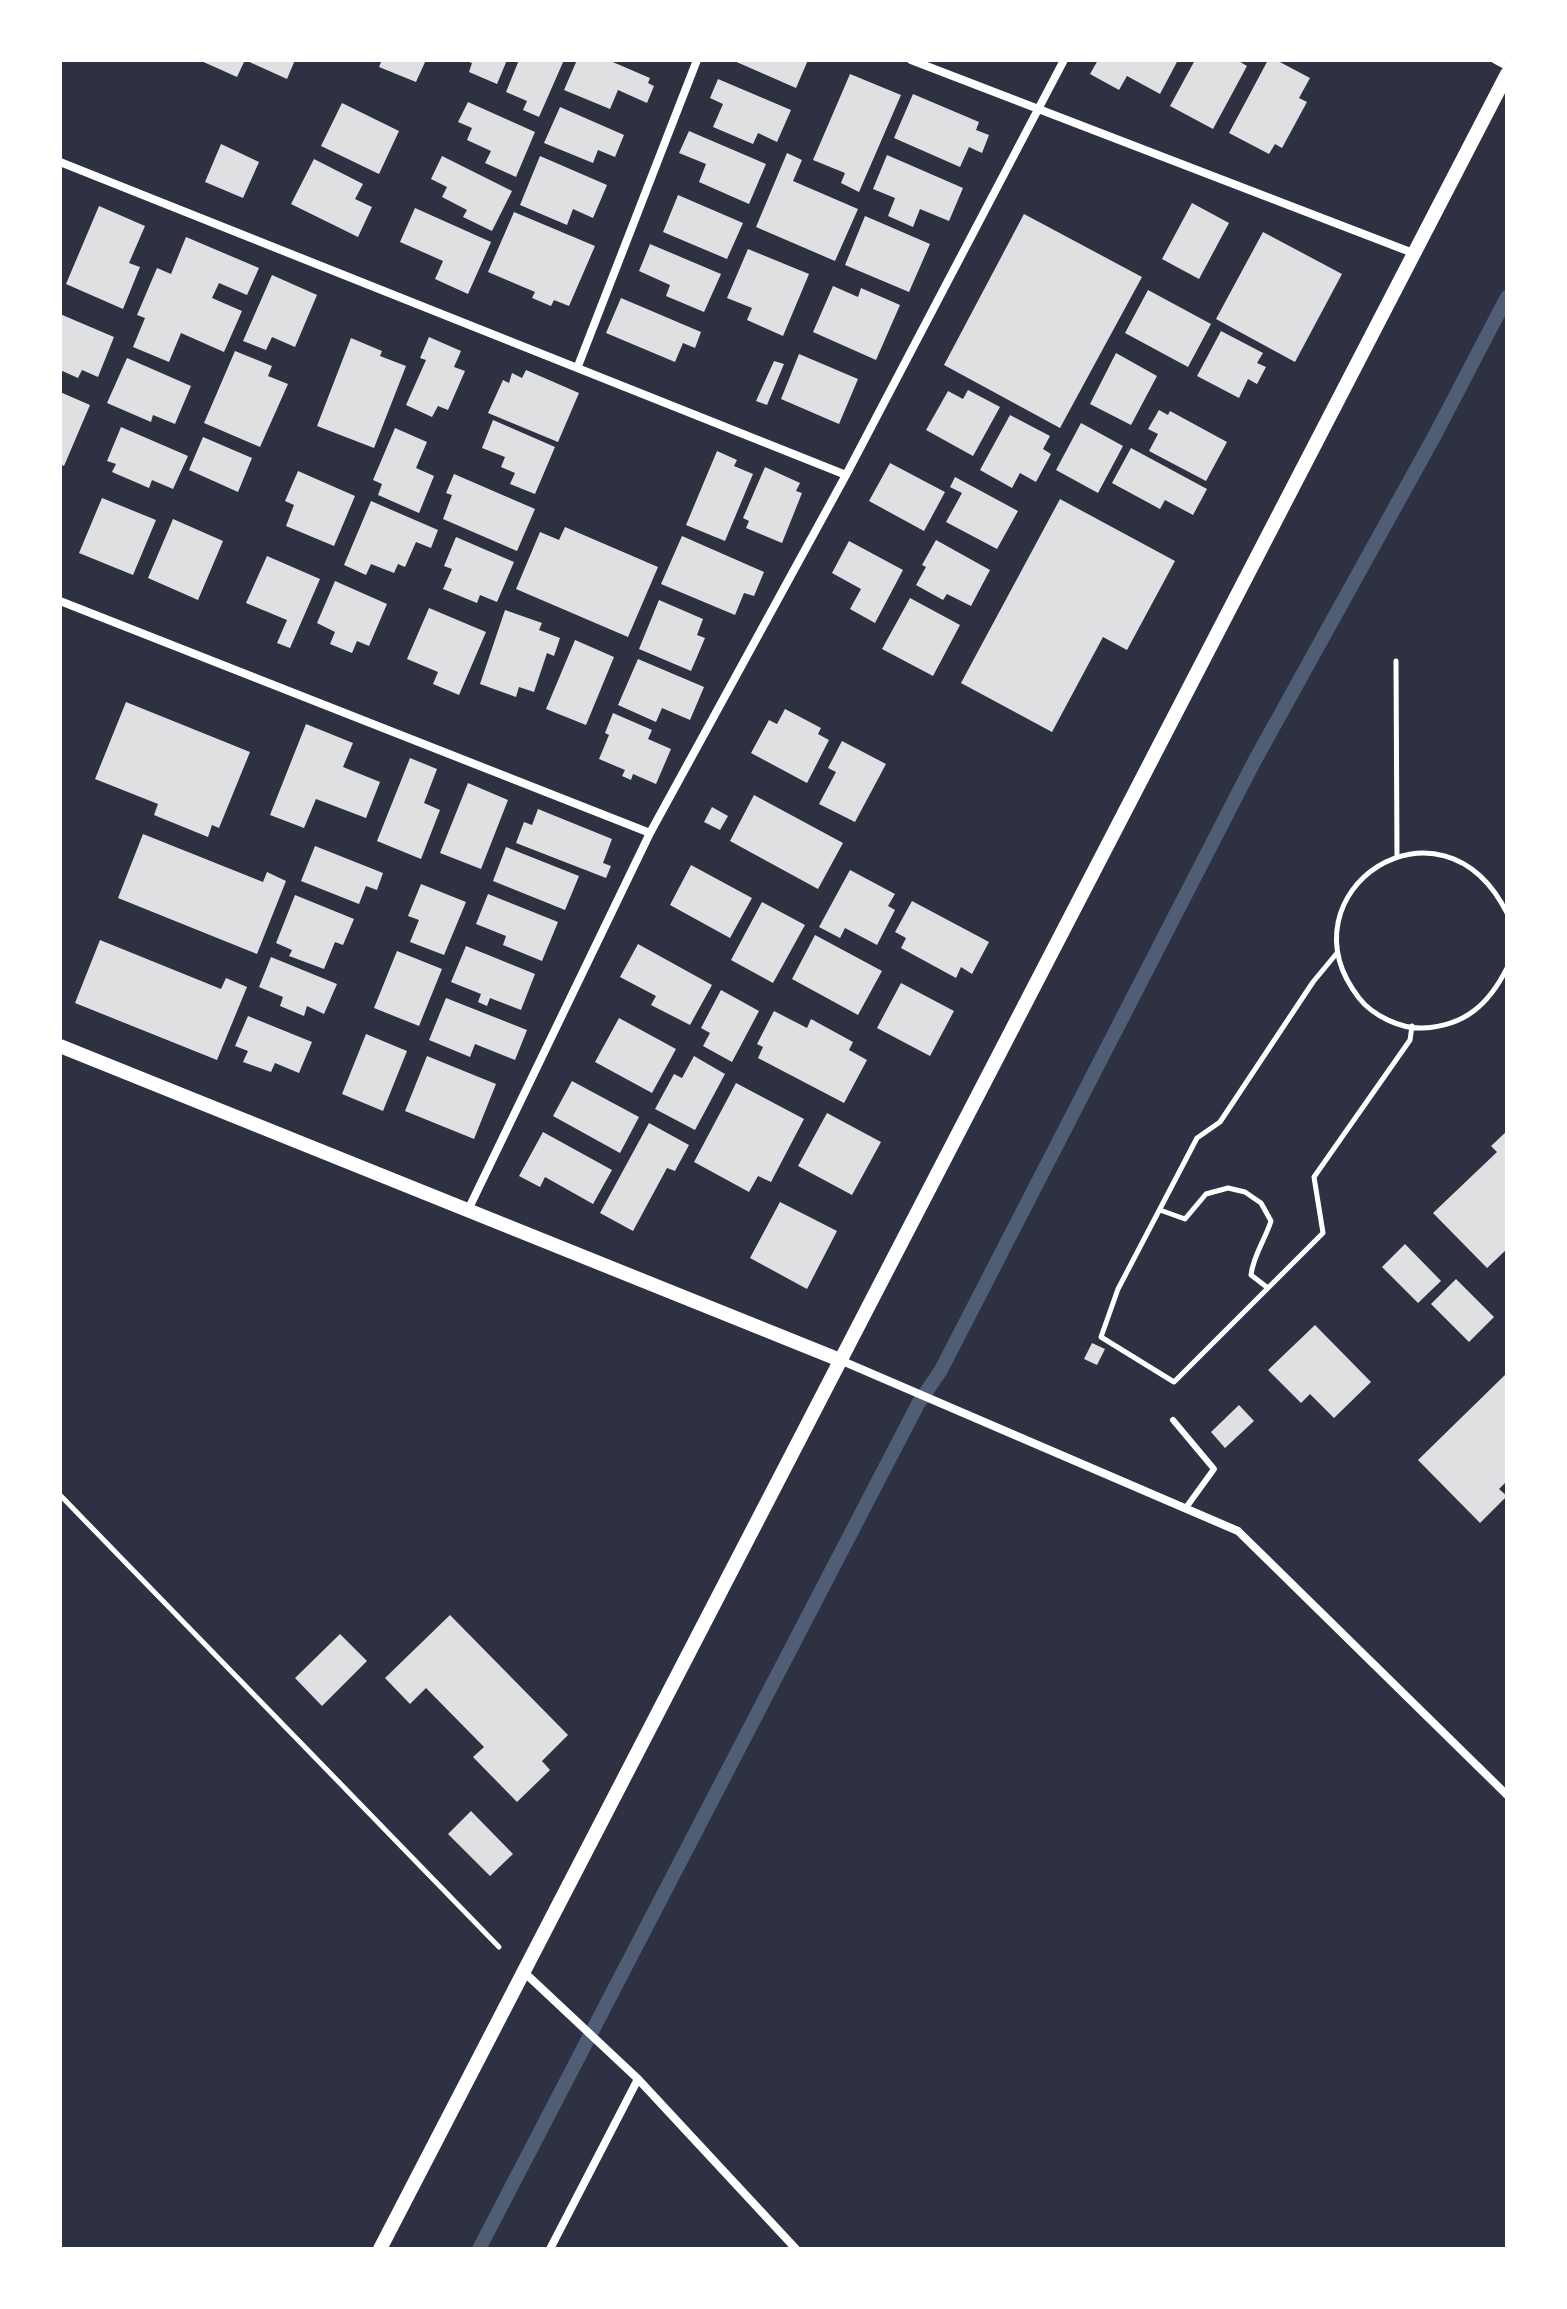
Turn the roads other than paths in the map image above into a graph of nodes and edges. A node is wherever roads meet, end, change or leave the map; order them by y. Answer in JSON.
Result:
{"nodes":[{"id":1,"x":697,"y":60,"type":"edge"},
{"id":2,"x":911,"y":60,"type":"edge"},
{"id":3,"x":1064,"y":60,"type":"edge"},
{"id":4,"x":1494,"y":60,"type":"edge"},
{"id":5,"x":1507,"y":67,"type":"edge"},
{"id":6,"x":1507,"y":74,"type":"edge"},
{"id":7,"x":1038,"y":109,"type":"junction"},
{"id":8,"x":60,"y":162,"type":"edge"},
{"id":9,"x":1413,"y":253,"type":"junction"},
{"id":10,"x":578,"y":366,"type":"junction"},
{"id":11,"x":846,"y":475,"type":"junction"},
{"id":12,"x":60,"y":601,"type":"edge"},
{"id":13,"x":650,"y":833,"type":"junction"},
{"id":14,"x":60,"y":1046,"type":"edge"},
{"id":15,"x":468,"y":1210,"type":"junction"},
{"id":16,"x":840,"y":1360,"type":"junction"},
{"id":17,"x":1173,"y":1420,"type":"dead end"},
{"id":18,"x":1185,"y":1509,"type":"junction"},
{"id":19,"x":1507,"y":1795,"type":"edge"},
{"id":20,"x":525,"y":1973,"type":"junction"},
{"id":21,"x":638,"y":2079,"type":"junction"},
{"id":22,"x":380,"y":2249,"type":"edge"},
{"id":23,"x":550,"y":2249,"type":"edge"},
{"id":24,"x":796,"y":2249,"type":"edge"}],
"edges":[{"from":1,"to":10,"type":"street"},
{"from":2,"to":7,"type":"street"},
{"from":3,"to":7,"type":"street"},
{"from":4,"to":5,"type":"lane"},
{"from":6,"to":9,"type":"street"},
{"from":7,"to":9,"type":"street"},
{"from":7,"to":11,"type":"street"},
{"from":8,"to":10,"type":"street"},
{"from":9,"to":16,"type":"street"},
{"from":10,"to":11,"type":"street"},
{"from":11,"to":13,"type":"street"},
{"from":12,"to":13,"type":"street"},
{"from":13,"to":15,"type":"street"},
{"from":14,"to":15,"type":"street"},
{"from":15,"to":16,"type":"street"},
{"from":16,"to":18,"type":"street"},
{"from":16,"to":20,"type":"street"},
{"from":17,"to":18,"type":"lane"},
{"from":18,"to":19,"type":"street"},
{"from":20,"to":21,"type":"street"},
{"from":20,"to":22,"type":"street"},
{"from":21,"to":23,"type":"street"},
{"from":21,"to":24,"type":"street"}]}
